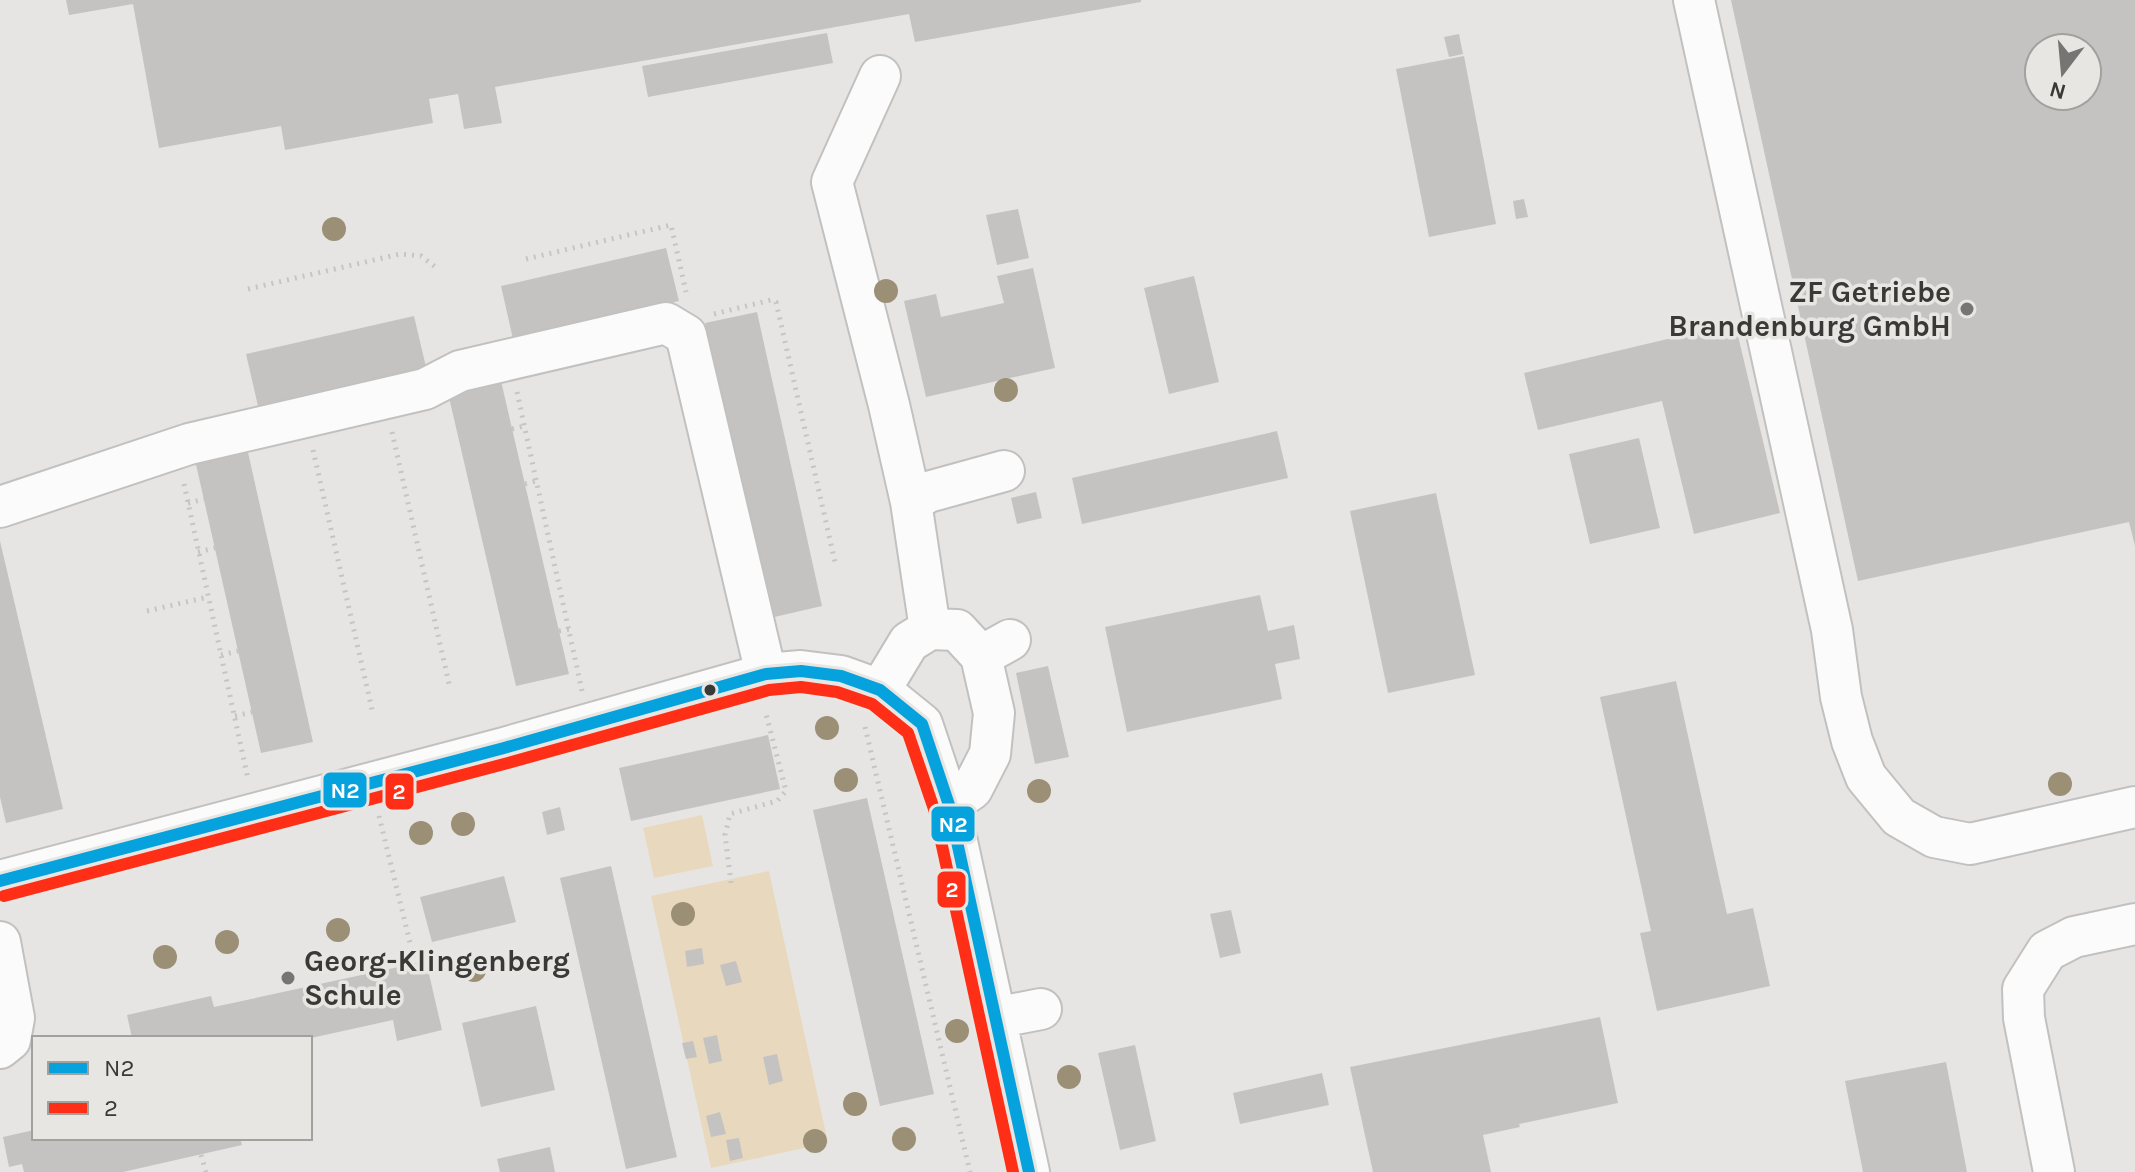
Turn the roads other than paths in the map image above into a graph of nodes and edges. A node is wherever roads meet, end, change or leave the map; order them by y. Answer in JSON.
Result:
{"nodes":[{"id":1,"x":1694,"y":0,"type":"edge"},
{"id":2,"x":880,"y":76,"type":"dead end"},
{"id":3,"x":1004,"y":471,"type":"dead end"},
{"id":4,"x":911,"y":502,"type":"junction"},
{"id":5,"x":0,"y":507,"type":"edge"},
{"id":6,"x":930,"y":629,"type":"junction"},
{"id":7,"x":765,"y":690,"type":"junction"},
{"id":8,"x":871,"y":702,"type":"junction"},
{"id":9,"x":949,"y":805,"type":"junction"},
{"id":10,"x":2135,"y":807,"type":"edge"},
{"id":11,"x":0,"y":881,"type":"edge"},
{"id":12,"x":2135,"y":924,"type":"edge"},
{"id":13,"x":0,"y":942,"type":"edge"},
{"id":14,"x":1041,"y":1009,"type":"dead end"},
{"id":15,"x":995,"y":1018,"type":"junction"},
{"id":16,"x":0,"y":1048,"type":"edge"},
{"id":17,"x":1029,"y":1172,"type":"edge"},
{"id":18,"x":2054,"y":1172,"type":"edge"}],
"edges":[{"from":1,"to":10,"type":"street"},
{"from":2,"to":4,"type":"street"},
{"from":3,"to":4,"type":"street"},
{"from":4,"to":6,"type":"street"},
{"from":5,"to":7,"type":"street"},
{"from":6,"to":8,"type":"street"},
{"from":6,"to":9,"type":"street"},
{"from":7,"to":8,"type":"street"},
{"from":7,"to":11,"type":"street"},
{"from":8,"to":9,"type":"street"},
{"from":9,"to":15,"type":"street"},
{"from":12,"to":18,"type":"street"},
{"from":13,"to":16,"type":"street"},
{"from":14,"to":15,"type":"street"},
{"from":15,"to":17,"type":"street"}]}
